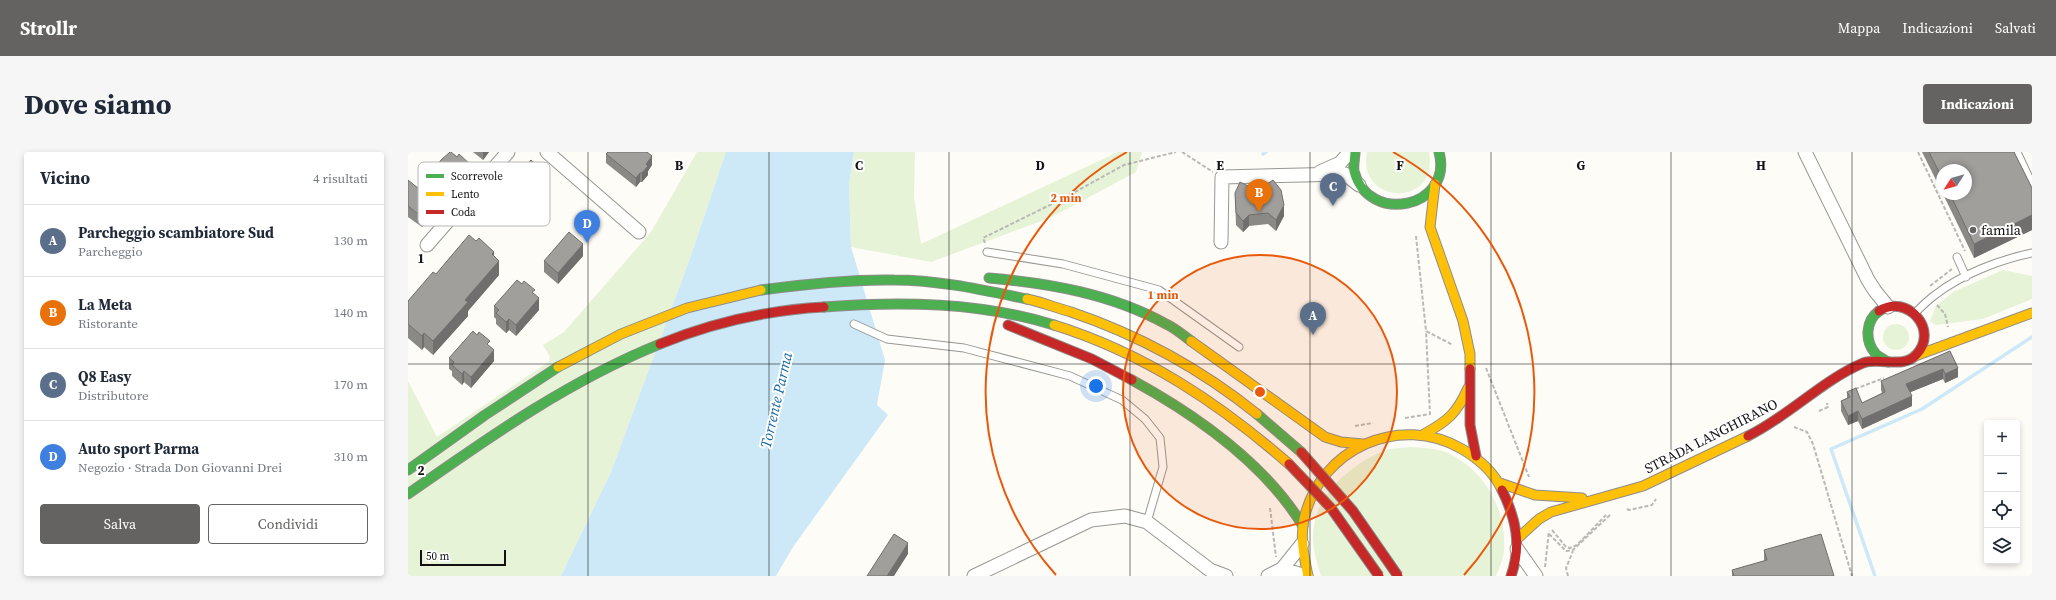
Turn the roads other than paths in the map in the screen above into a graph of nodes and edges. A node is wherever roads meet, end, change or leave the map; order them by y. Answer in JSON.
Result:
{"nodes":[{"id":1,"x":508,"y":152,"type":"edge"},
{"id":2,"x":547,"y":152,"type":"edge"},
{"id":3,"x":1350,"y":152,"type":"edge"},
{"id":4,"x":1356,"y":152,"type":"edge"},
{"id":5,"x":1439,"y":152,"type":"edge"},
{"id":6,"x":1805,"y":152,"type":"edge"},
{"id":7,"x":2017,"y":152,"type":"edge"},
{"id":8,"x":499,"y":162,"type":"edge"},
{"id":9,"x":1312,"y":174,"type":"junction"},
{"id":10,"x":1435,"y":184,"type":"junction"},
{"id":11,"x":2032,"y":184,"type":"edge"},
{"id":12,"x":1363,"y":189,"type":"junction"},
{"id":13,"x":1404,"y":205,"type":"junction"},
{"id":14,"x":444,"y":226,"type":"edge"},
{"id":15,"x":1430,"y":227,"type":"junction"},
{"id":16,"x":639,"y":232,"type":"dead end"},
{"id":17,"x":1221,"y":242,"type":"dead end"},
{"id":18,"x":427,"y":245,"type":"dead end"},
{"id":19,"x":986,"y":252,"type":"road end"},
{"id":20,"x":2032,"y":253,"type":"edge"},
{"id":21,"x":1957,"y":257,"type":"dead end"},
{"id":22,"x":954,"y":276,"type":"dead end"},
{"id":23,"x":978,"y":277,"type":"dead end"},
{"id":24,"x":1966,"y":277,"type":"junction"},
{"id":25,"x":908,"y":279,"type":"junction"},
{"id":26,"x":1868,"y":280,"type":"junction"},
{"id":27,"x":899,"y":304,"type":"junction"},
{"id":28,"x":1888,"y":307,"type":"junction"},
{"id":29,"x":1915,"y":313,"type":"junction"},
{"id":30,"x":2032,"y":313,"type":"edge"},
{"id":31,"x":854,"y":324,"type":"dead end"},
{"id":32,"x":1869,"y":325,"type":"junction"},
{"id":33,"x":1986,"y":330,"type":"junction"},
{"id":34,"x":1924,"y":337,"type":"junction"},
{"id":35,"x":1860,"y":344,"type":"dead end"},
{"id":36,"x":1239,"y":347,"type":"dead end"},
{"id":37,"x":1915,"y":356,"type":"junction"},
{"id":38,"x":1849,"y":361,"type":"dead end"},
{"id":39,"x":1888,"y":362,"type":"junction"},
{"id":40,"x":1469,"y":385,"type":"junction"},
{"id":41,"x":1821,"y":389,"type":"junction"},
{"id":42,"x":1424,"y":434,"type":"junction"},
{"id":43,"x":1363,"y":444,"type":"junction"},
{"id":44,"x":1476,"y":456,"type":"junction"},
{"id":45,"x":408,"y":470,"type":"edge"},
{"id":46,"x":1500,"y":483,"type":"junction"},
{"id":47,"x":408,"y":494,"type":"edge"},
{"id":48,"x":1608,"y":498,"type":"junction"},
{"id":49,"x":1147,"y":522,"type":"junction"},
{"id":50,"x":1303,"y":526,"type":"junction"},
{"id":51,"x":1302,"y":544,"type":"junction"},
{"id":52,"x":1517,"y":544,"type":"junction"},
{"id":53,"x":1282,"y":569,"type":"junction"},
{"id":54,"x":1514,"y":574,"type":"edge"},
{"id":55,"x":974,"y":576,"type":"edge"},
{"id":56,"x":1226,"y":576,"type":"edge"},
{"id":57,"x":1268,"y":576,"type":"edge"},
{"id":58,"x":1307,"y":576,"type":"edge"},
{"id":59,"x":1379,"y":576,"type":"edge"},
{"id":60,"x":1398,"y":576,"type":"edge"},
{"id":61,"x":1536,"y":576,"type":"edge"}],
"edges":[{"from":1,"to":8,"type":"street"},
{"from":2,"to":16,"type":"street"},
{"from":3,"to":9,"type":"street"},
{"from":4,"to":12,"type":"main road"},
{"from":5,"to":10,"type":"main road"},
{"from":6,"to":26,"type":"street"},
{"from":7,"to":11,"type":"lane"},
{"from":9,"to":12,"type":"street"},
{"from":9,"to":17,"type":"street"},
{"from":10,"to":13,"type":"main road"},
{"from":10,"to":15,"type":"main road"},
{"from":12,"to":13,"type":"main road"},
{"from":13,"to":15,"type":"main road"},
{"from":14,"to":18,"type":"street"},
{"from":15,"to":40,"type":"main road"},
{"from":19,"to":36,"type":"lane"},
{"from":20,"to":24,"type":"lane"},
{"from":21,"to":24,"type":"lane"},
{"from":22,"to":25,"type":"main road"},
{"from":23,"to":43,"type":"main road"},
{"from":24,"to":29,"type":"lane"},
{"from":25,"to":45,"type":"main road"},
{"from":25,"to":60,"type":"main road","bridge":true},
{"from":26,"to":28,"type":"street"},
{"from":26,"to":32,"type":"street"},
{"from":27,"to":47,"type":"main road"},
{"from":27,"to":50,"type":"main road"},
{"from":27,"to":59,"type":"main road","bridge":true},
{"from":28,"to":29,"type":"main road"},
{"from":28,"to":32,"type":"main road"},
{"from":29,"to":34,"type":"main road"},
{"from":30,"to":33,"type":"main road","name":"STRADA LANGHIRANO"},
{"from":31,"to":49,"type":"lane"},
{"from":32,"to":35,"type":"main road"},
{"from":32,"to":39,"type":"main road"},
{"from":33,"to":34,"type":"main road","name":"STRADA LANGHIRANO"},
{"from":33,"to":37,"type":"main road","name":"STRADA LANGHIRANO"},
{"from":34,"to":37,"type":"main road"},
{"from":37,"to":39,"type":"main road","name":"STRADA LANGHIRANO"},
{"from":38,"to":41,"type":"main road","name":"STRADA LANGHIRANO"},
{"from":39,"to":41,"type":"main road","name":"STRADA LANGHIRANO"},
{"from":40,"to":42,"type":"main road"},
{"from":40,"to":44,"type":"main road"},
{"from":41,"to":48,"type":"main road","name":"STRADA LANGHIRANO"},
{"from":42,"to":43,"type":"main road","name":"STRADA LANGHIRANO"},
{"from":42,"to":44,"type":"main road","name":"STRADA LANGHIRANO"},
{"from":43,"to":50,"type":"main road","name":"STRADA LANGHIRANO"},
{"from":44,"to":46,"type":"main road","name":"STRADA LANGHIRANO"},
{"from":46,"to":48,"type":"main road","name":"STRADA LANGHIRANO"},
{"from":46,"to":52,"type":"main road","name":"STRADA LANGHIRANO"},
{"from":48,"to":52,"type":"main road","name":"STRADA LANGHIRANO"},
{"from":49,"to":55,"type":"street"},
{"from":49,"to":56,"type":"street"},
{"from":50,"to":51,"type":"main road","name":"STRADA LANGHIRANO"},
{"from":51,"to":53,"type":"street"},
{"from":51,"to":58,"type":"main road","name":"STRADA LANGHIRANO"},
{"from":52,"to":54,"type":"main road","name":"STRADA LANGHIRANO"},
{"from":52,"to":61,"type":"street"},
{"from":53,"to":57,"type":"street"},
{"from":53,"to":58,"type":"street"}]}
